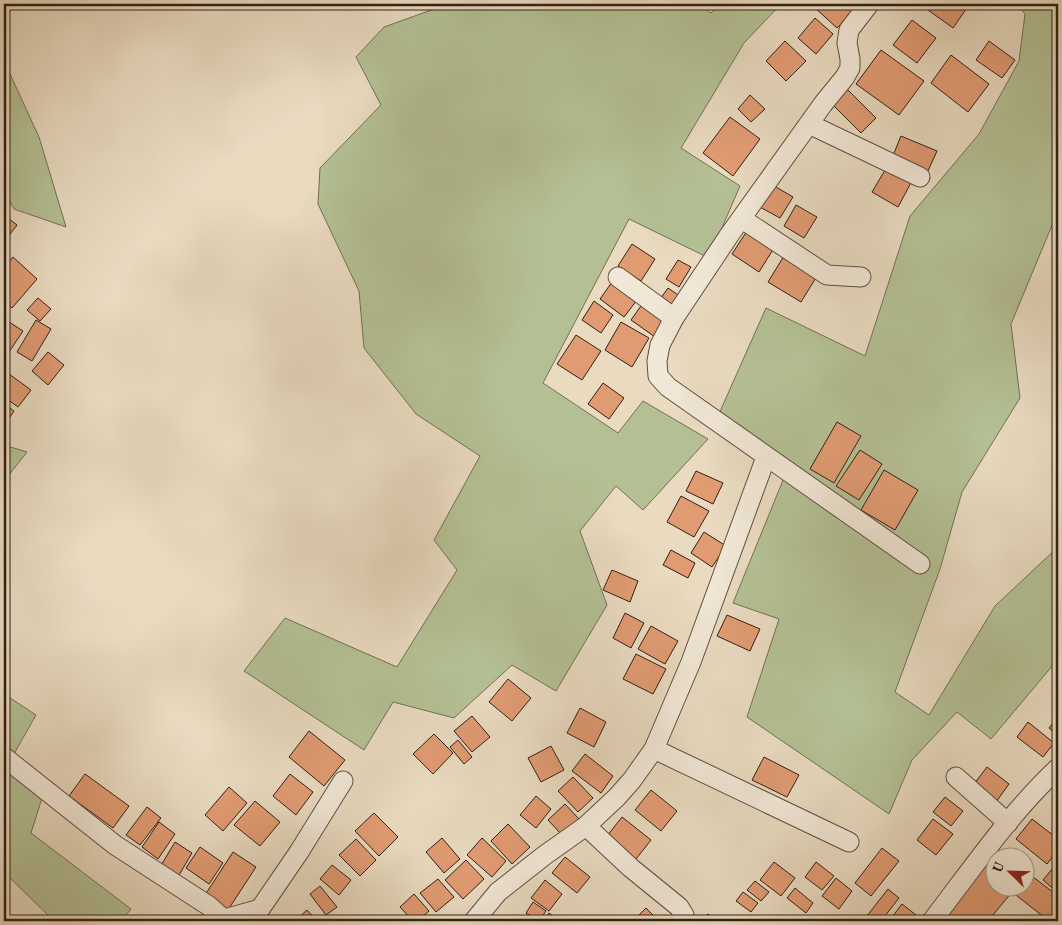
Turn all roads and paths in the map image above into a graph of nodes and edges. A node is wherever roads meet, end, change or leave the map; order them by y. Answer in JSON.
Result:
{"nodes":[{"id":1,"x":869,"y":4,"type":"edge"},
{"id":2,"x":809,"y":124,"type":"junction"},
{"id":3,"x":920,"y":177,"type":"dead end"},
{"id":4,"x":742,"y":219,"type":"junction"},
{"id":5,"x":618,"y":277,"type":"dead end"},
{"id":6,"x":861,"y":277,"type":"dead end"},
{"id":7,"x":674,"y":318,"type":"junction"},
{"id":8,"x":766,"y":457,"type":"junction"},
{"id":9,"x":920,"y":564,"type":"dead end"},
{"id":10,"x":654,"y":749,"type":"junction"},
{"id":11,"x":4,"y":757,"type":"edge"},
{"id":12,"x":1058,"y":768,"type":"edge"},
{"id":13,"x":956,"y":777,"type":"dead end"},
{"id":14,"x":343,"y":782,"type":"dead end"},
{"id":15,"x":1008,"y":823,"type":"junction"},
{"id":16,"x":586,"y":826,"type":"junction"},
{"id":17,"x":849,"y":842,"type":"dead end"},
{"id":18,"x":263,"y":915,"type":"edge"},
{"id":19,"x":221,"y":921,"type":"edge"},
{"id":20,"x":474,"y":921,"type":"edge"},
{"id":21,"x":685,"y":921,"type":"edge"},
{"id":22,"x":932,"y":921,"type":"edge"}],
"edges":[{"from":1,"to":2,"type":"street"},
{"from":2,"to":3,"type":"street"},
{"from":2,"to":4,"type":"street"},
{"from":4,"to":6,"type":"street"},
{"from":4,"to":7,"type":"street"},
{"from":5,"to":7,"type":"street"},
{"from":7,"to":8,"type":"street"},
{"from":8,"to":9,"type":"street"},
{"from":8,"to":10,"type":"street"},
{"from":10,"to":16,"type":"street"},
{"from":10,"to":17,"type":"street"},
{"from":11,"to":19,"type":"street"},
{"from":12,"to":15,"type":"street"},
{"from":13,"to":15,"type":"street"},
{"from":14,"to":18,"type":"street"},
{"from":15,"to":22,"type":"street"},
{"from":16,"to":20,"type":"street"},
{"from":16,"to":21,"type":"street"},
{"from":18,"to":19,"type":"street"}]}
